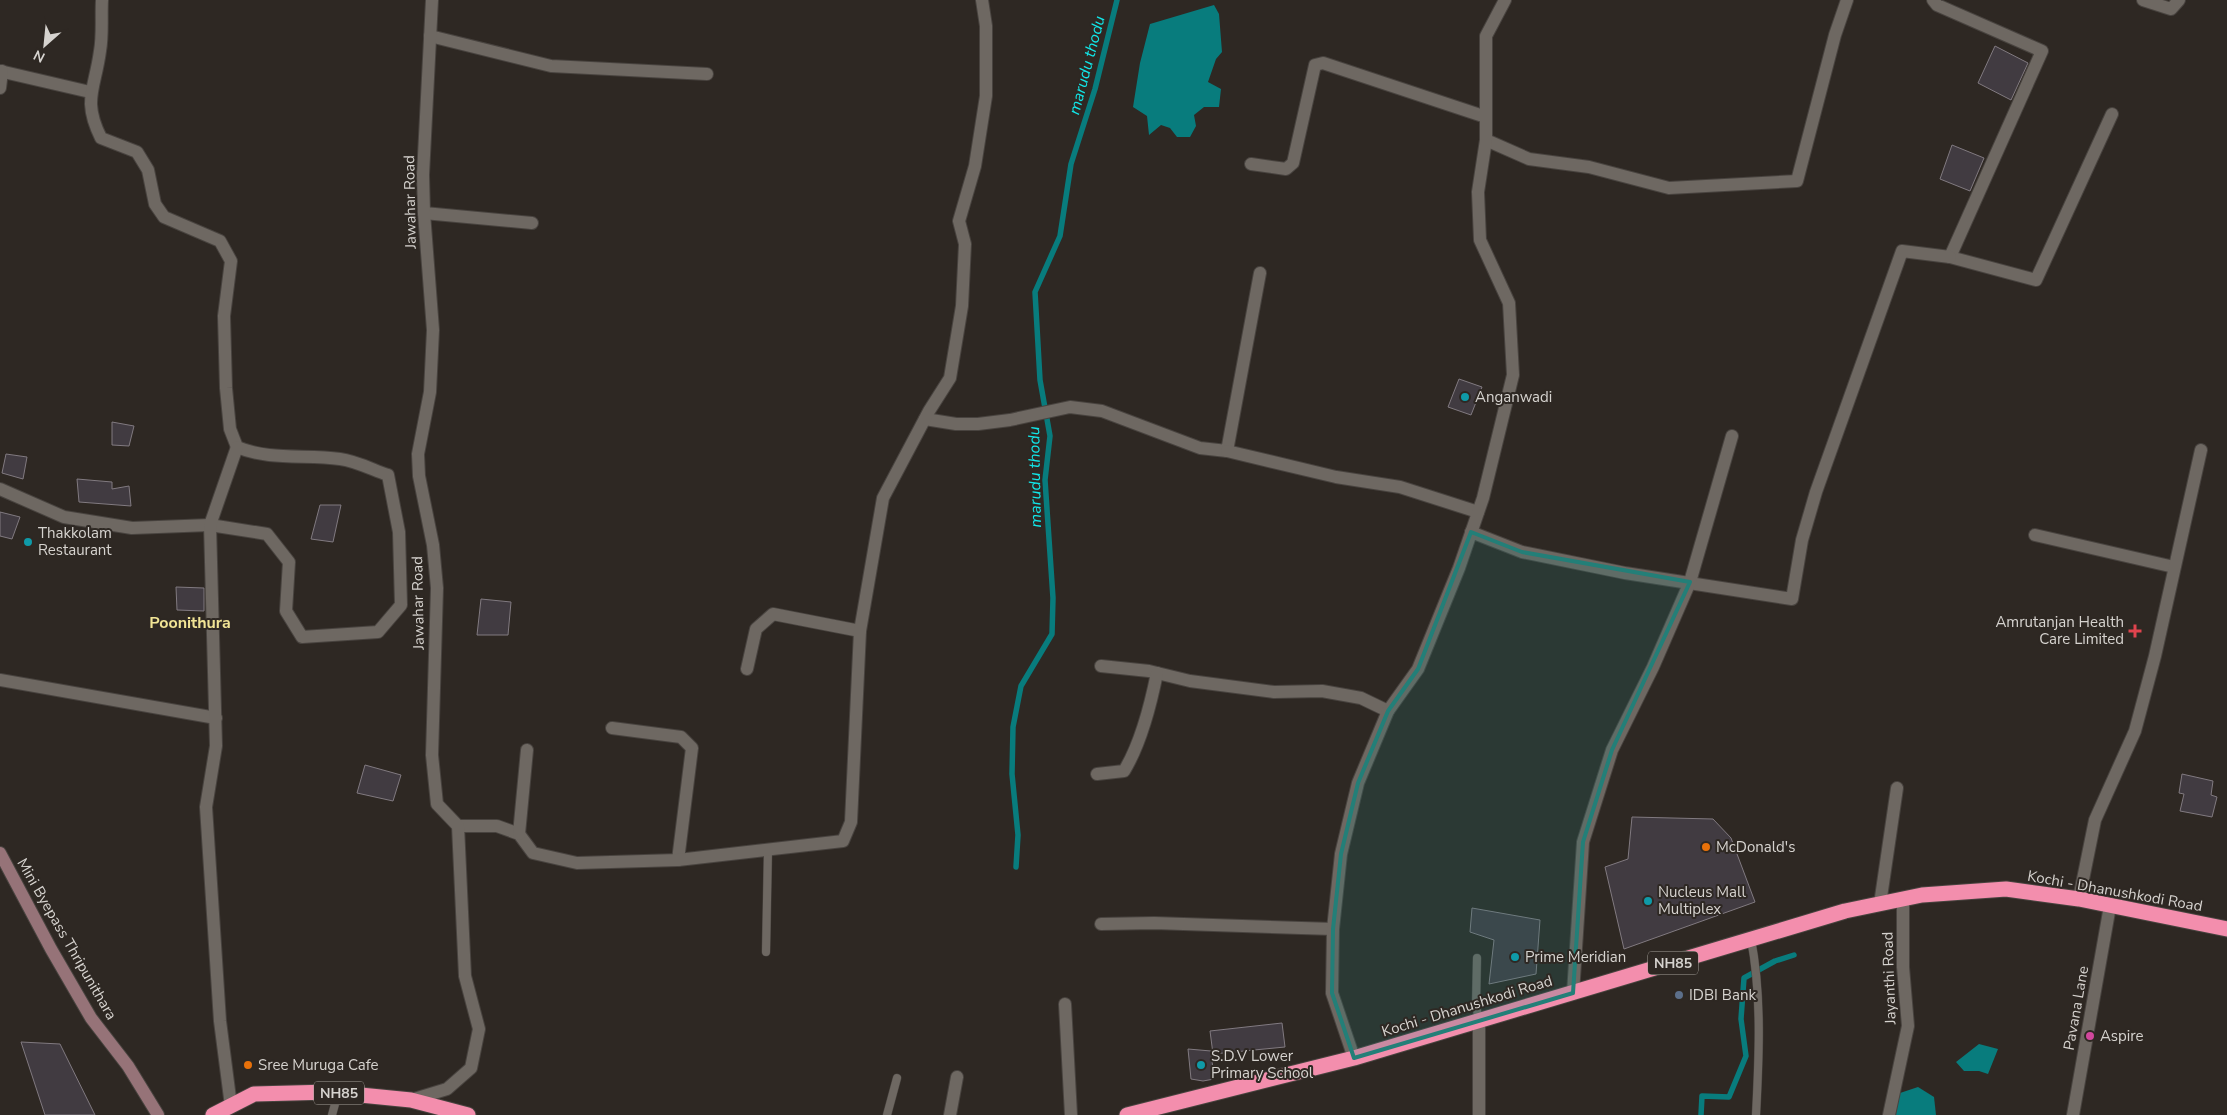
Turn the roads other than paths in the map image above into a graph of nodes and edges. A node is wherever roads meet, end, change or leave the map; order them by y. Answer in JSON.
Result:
{"nodes":[{"id":1,"x":102,"y":0,"type":"edge"},
{"id":2,"x":432,"y":0,"type":"edge"},
{"id":3,"x":982,"y":0,"type":"edge"},
{"id":4,"x":1504,"y":0,"type":"edge"},
{"id":5,"x":1847,"y":0,"type":"edge"},
{"id":6,"x":1933,"y":0,"type":"edge"},
{"id":7,"x":2143,"y":0,"type":"edge"},
{"id":8,"x":2179,"y":0,"type":"edge"},
{"id":9,"x":430,"y":36,"type":"junction"},
{"id":10,"x":1,"y":71,"type":"edge"},
{"id":11,"x":707,"y":74,"type":"dead end"},
{"id":12,"x":0,"y":88,"type":"edge"},
{"id":13,"x":90,"y":92,"type":"junction"},
{"id":14,"x":2112,"y":114,"type":"dead end"},
{"id":15,"x":1486,"y":117,"type":"junction"},
{"id":16,"x":1486,"y":140,"type":"junction"},
{"id":17,"x":1251,"y":164,"type":"dead end"},
{"id":18,"x":424,"y":213,"type":"junction"},
{"id":19,"x":532,"y":223,"type":"dead end"},
{"id":20,"x":1950,"y":257,"type":"junction"},
{"id":21,"x":1260,"y":272,"type":"dead end"},
{"id":22,"x":925,"y":420,"type":"junction"},
{"id":23,"x":1732,"y":436,"type":"dead end"},
{"id":24,"x":237,"y":447,"type":"junction"},
{"id":25,"x":2201,"y":450,"type":"dead end"},
{"id":26,"x":1227,"y":451,"type":"junction"},
{"id":27,"x":0,"y":490,"type":"edge"},
{"id":28,"x":1478,"y":512,"type":"junction"},
{"id":29,"x":210,"y":525,"type":"junction"},
{"id":30,"x":1471,"y":532,"type":"junction"},
{"id":31,"x":2035,"y":535,"type":"dead end"},
{"id":32,"x":2174,"y":568,"type":"junction"},
{"id":33,"x":1690,"y":582,"type":"junction"},
{"id":34,"x":860,"y":631,"type":"junction"},
{"id":35,"x":1100,"y":666,"type":"dead end"},
{"id":36,"x":747,"y":669,"type":"dead end"},
{"id":37,"x":1157,"y":673,"type":"junction"},
{"id":38,"x":0,"y":680,"type":"edge"},
{"id":39,"x":1388,"y":711,"type":"junction"},
{"id":40,"x":216,"y":718,"type":"junction"},
{"id":41,"x":612,"y":728,"type":"dead end"},
{"id":42,"x":527,"y":750,"type":"dead end"},
{"id":43,"x":1097,"y":774,"type":"dead end"},
{"id":44,"x":1897,"y":788,"type":"dead end"},
{"id":45,"x":458,"y":826,"type":"junction"},
{"id":46,"x":519,"y":834,"type":"junction"},
{"id":47,"x":768,"y":848,"type":"junction"},
{"id":48,"x":0,"y":853,"type":"edge"},
{"id":49,"x":678,"y":860,"type":"junction"},
{"id":50,"x":1903,"y":899,"type":"junction"},
{"id":51,"x":2079,"y":899,"type":"junction"},
{"id":52,"x":1880,"y":904,"type":"junction"},
{"id":53,"x":2110,"y":906,"type":"junction"},
{"id":54,"x":1101,"y":924,"type":"dead end"},
{"id":55,"x":2227,"y":929,"type":"edge"},
{"id":56,"x":1332,"y":930,"type":"junction"},
{"id":57,"x":1751,"y":939,"type":"junction"},
{"id":58,"x":766,"y":952,"type":"dead end"},
{"id":59,"x":1477,"y":958,"type":"dead end"},
{"id":60,"x":1573,"y":993,"type":"junction"},
{"id":61,"x":1065,"y":1004,"type":"dead end"},
{"id":62,"x":1479,"y":1021,"type":"junction"},
{"id":63,"x":1354,"y":1058,"type":"junction"},
{"id":64,"x":957,"y":1077,"type":"dead end"},
{"id":65,"x":897,"y":1078,"type":"dead end"},
{"id":66,"x":338,"y":1093,"type":"junction"},
{"id":67,"x":411,"y":1100,"type":"junction"},
{"id":68,"x":231,"y":1106,"type":"junction"},
{"id":69,"x":158,"y":1115,"type":"edge"},
{"id":70,"x":213,"y":1115,"type":"edge"},
{"id":71,"x":332,"y":1115,"type":"edge"},
{"id":72,"x":468,"y":1115,"type":"edge"},
{"id":73,"x":887,"y":1115,"type":"edge"},
{"id":74,"x":950,"y":1115,"type":"edge"},
{"id":75,"x":1071,"y":1115,"type":"edge"},
{"id":76,"x":1127,"y":1115,"type":"edge"},
{"id":77,"x":1479,"y":1115,"type":"edge"},
{"id":78,"x":1756,"y":1115,"type":"edge"},
{"id":79,"x":1889,"y":1115,"type":"edge"},
{"id":80,"x":2073,"y":1115,"type":"edge"}],
"edges":[{"from":1,"to":13,"type":"street"},
{"from":2,"to":9,"type":"street","name":"Jawahar Road"},
{"from":3,"to":22,"type":"street"},
{"from":4,"to":15,"type":"street"},
{"from":5,"to":16,"type":"street"},
{"from":6,"to":20,"type":"street"},
{"from":7,"to":8,"type":"street"},
{"from":9,"to":11,"type":"street"},
{"from":9,"to":18,"type":"street","name":"Jawahar Road"},
{"from":10,"to":12,"type":"street"},
{"from":10,"to":13,"type":"street"},
{"from":13,"to":24,"type":"street"},
{"from":14,"to":20,"type":"street"},
{"from":15,"to":16,"type":"street"},
{"from":15,"to":17,"type":"street"},
{"from":16,"to":28,"type":"street"},
{"from":18,"to":19,"type":"street"},
{"from":18,"to":45,"type":"street","name":"Jawahar Road"},
{"from":20,"to":33,"type":"street"},
{"from":21,"to":26,"type":"street"},
{"from":22,"to":26,"type":"street"},
{"from":22,"to":34,"type":"street"},
{"from":23,"to":33,"type":"street"},
{"from":24,"to":29,"type":"street"},
{"from":24,"to":29,"type":"street"},
{"from":25,"to":32,"type":"street"},
{"from":26,"to":28,"type":"street"},
{"from":27,"to":29,"type":"street"},
{"from":28,"to":30,"type":"street"},
{"from":29,"to":40,"type":"street"},
{"from":30,"to":33,"type":"street"},
{"from":30,"to":39,"type":"street"},
{"from":31,"to":32,"type":"street"},
{"from":32,"to":51,"type":"street"},
{"from":33,"to":60,"type":"street"},
{"from":34,"to":36,"type":"street"},
{"from":34,"to":47,"type":"street"},
{"from":35,"to":37,"type":"street"},
{"from":37,"to":39,"type":"street"},
{"from":37,"to":43,"type":"street"},
{"from":38,"to":40,"type":"street"},
{"from":39,"to":56,"type":"street"},
{"from":40,"to":68,"type":"street"},
{"from":41,"to":49,"type":"street"},
{"from":42,"to":46,"type":"street"},
{"from":44,"to":52,"type":"street"},
{"from":45,"to":46,"type":"street"},
{"from":45,"to":67,"type":"street"},
{"from":46,"to":49,"type":"street"},
{"from":47,"to":49,"type":"street"},
{"from":47,"to":58,"type":"lane"},
{"from":48,"to":69,"type":"main road","name":"Mini Byepass Thripunithara"},
{"from":50,"to":51,"type":"highway","name":"Kochi - Dhanushkodi Road","number":"NH85"},
{"from":50,"to":52,"type":"highway","name":"Kochi - Dhanushkodi Road","number":"NH85"},
{"from":50,"to":79,"type":"street","name":"Jayanthi Road"},
{"from":51,"to":53,"type":"highway","name":"Kochi - Dhanushkodi Road","number":"NH85"},
{"from":52,"to":57,"type":"highway","name":"Kochi - Dhanushkodi Road","number":"NH85"},
{"from":53,"to":55,"type":"highway","name":"Kochi - Dhanushkodi Road","number":"NH85"},
{"from":53,"to":80,"type":"street","name":"Pavana Lane"},
{"from":54,"to":56,"type":"street"},
{"from":56,"to":63,"type":"street"},
{"from":57,"to":60,"type":"highway","name":"Kochi - Dhanushkodi Road","number":"NH85"},
{"from":57,"to":78,"type":"lane"},
{"from":59,"to":62,"type":"lane"},
{"from":60,"to":62,"type":"highway","name":"Kochi - Dhanushkodi Road","number":"NH85"},
{"from":61,"to":75,"type":"street"},
{"from":62,"to":63,"type":"highway","name":"Kochi - Dhanushkodi Road","number":"NH85"},
{"from":62,"to":77,"type":"street"},
{"from":63,"to":76,"type":"highway","name":"Kochi - Dhanushkodi Road","number":"NH85"},
{"from":64,"to":74,"type":"street"},
{"from":65,"to":73,"type":"lane"},
{"from":66,"to":67,"type":"highway","number":"NH85"},
{"from":66,"to":68,"type":"highway","number":"NH85"},
{"from":66,"to":71,"type":"lane"},
{"from":67,"to":72,"type":"highway","number":"NH85"},
{"from":68,"to":70,"type":"highway","number":"NH85"}]}
